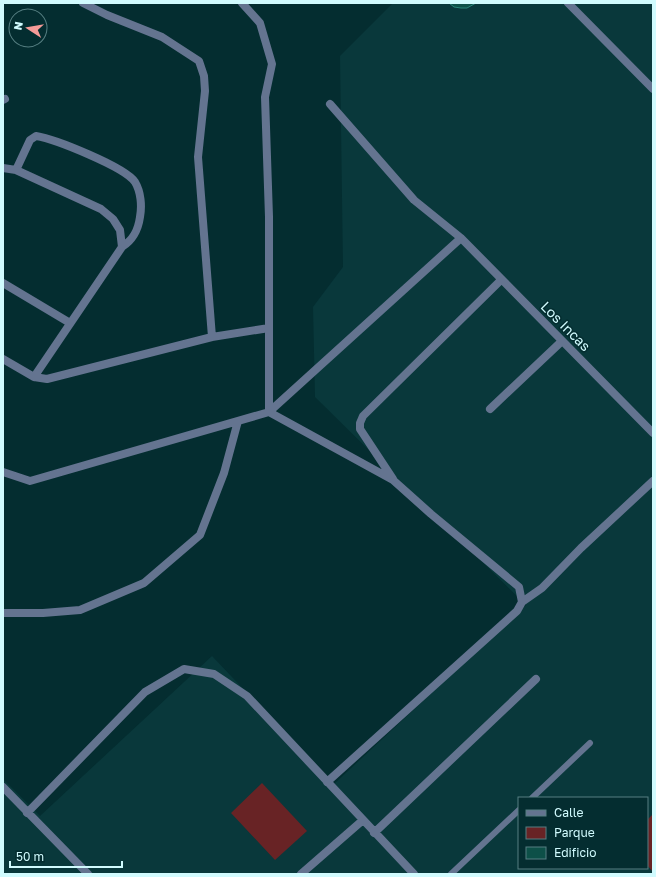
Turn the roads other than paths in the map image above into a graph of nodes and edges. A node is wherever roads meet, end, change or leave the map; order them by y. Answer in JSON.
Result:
{"nodes":[{"id":1,"x":83,"y":3,"type":"edge"},
{"id":2,"x":242,"y":3,"type":"edge"},
{"id":3,"x":568,"y":3,"type":"edge"},
{"id":4,"x":653,"y":89,"type":"edge"},
{"id":5,"x":330,"y":104,"type":"dead end"},
{"id":6,"x":3,"y":168,"type":"edge"},
{"id":7,"x":16,"y":170,"type":"junction"},
{"id":8,"x":460,"y":238,"type":"junction"},
{"id":9,"x":122,"y":247,"type":"junction"},
{"id":10,"x":501,"y":280,"type":"junction"},
{"id":11,"x":3,"y":283,"type":"edge"},
{"id":12,"x":70,"y":323,"type":"junction"},
{"id":13,"x":269,"y":328,"type":"junction"},
{"id":14,"x":212,"y":337,"type":"junction"},
{"id":15,"x":562,"y":341,"type":"junction"},
{"id":16,"x":3,"y":359,"type":"edge"},
{"id":17,"x":34,"y":377,"type":"junction"},
{"id":18,"x":490,"y":409,"type":"dead end"},
{"id":19,"x":269,"y":412,"type":"junction"},
{"id":20,"x":238,"y":421,"type":"junction"},
{"id":21,"x":653,"y":433,"type":"edge"},
{"id":22,"x":3,"y":472,"type":"edge"},
{"id":23,"x":393,"y":480,"type":"junction"},
{"id":24,"x":653,"y":480,"type":"edge"},
{"id":25,"x":522,"y":602,"type":"junction"},
{"id":26,"x":3,"y":613,"type":"edge"},
{"id":27,"x":536,"y":679,"type":"dead end"},
{"id":28,"x":590,"y":743,"type":"dead end"},
{"id":29,"x":327,"y":782,"type":"junction"},
{"id":30,"x":3,"y":787,"type":"edge"},
{"id":31,"x":533,"y":797,"type":"edge"},
{"id":32,"x":518,"y":811,"type":"edge"},
{"id":33,"x":26,"y":813,"type":"junction"},
{"id":34,"x":363,"y":820,"type":"junction"},
{"id":35,"x":374,"y":833,"type":"junction"},
{"id":36,"x":88,"y":874,"type":"edge"},
{"id":37,"x":301,"y":874,"type":"edge"},
{"id":38,"x":414,"y":874,"type":"edge"},
{"id":39,"x":451,"y":874,"type":"edge"}],
"edges":[{"from":1,"to":14,"type":"street"},
{"from":2,"to":13,"type":"street"},
{"from":3,"to":4,"type":"street"},
{"from":5,"to":8,"type":"street","name":"Los Incas"},
{"from":6,"to":7,"type":"street"},
{"from":7,"to":9,"type":"street"},
{"from":7,"to":9,"type":"street"},
{"from":8,"to":10,"type":"street","name":"Los Incas"},
{"from":8,"to":19,"type":"street"},
{"from":9,"to":12,"type":"street"},
{"from":10,"to":15,"type":"street","name":"Los Incas"},
{"from":10,"to":23,"type":"street"},
{"from":11,"to":12,"type":"street"},
{"from":12,"to":17,"type":"street"},
{"from":13,"to":14,"type":"street"},
{"from":13,"to":19,"type":"street"},
{"from":14,"to":17,"type":"street"},
{"from":15,"to":18,"type":"street"},
{"from":15,"to":21,"type":"street","name":"Los Incas"},
{"from":16,"to":17,"type":"street"},
{"from":19,"to":20,"type":"street"},
{"from":19,"to":23,"type":"street"},
{"from":20,"to":22,"type":"street"},
{"from":20,"to":26,"type":"street"},
{"from":23,"to":25,"type":"street"},
{"from":24,"to":25,"type":"street"},
{"from":25,"to":29,"type":"street"},
{"from":27,"to":35,"type":"street"},
{"from":28,"to":31,"type":"lane"},
{"from":29,"to":33,"type":"street"},
{"from":29,"to":34,"type":"street"},
{"from":30,"to":33,"type":"street"},
{"from":32,"to":39,"type":"lane"},
{"from":33,"to":36,"type":"street"},
{"from":34,"to":35,"type":"street"},
{"from":34,"to":37,"type":"street"},
{"from":35,"to":38,"type":"street"}]}
